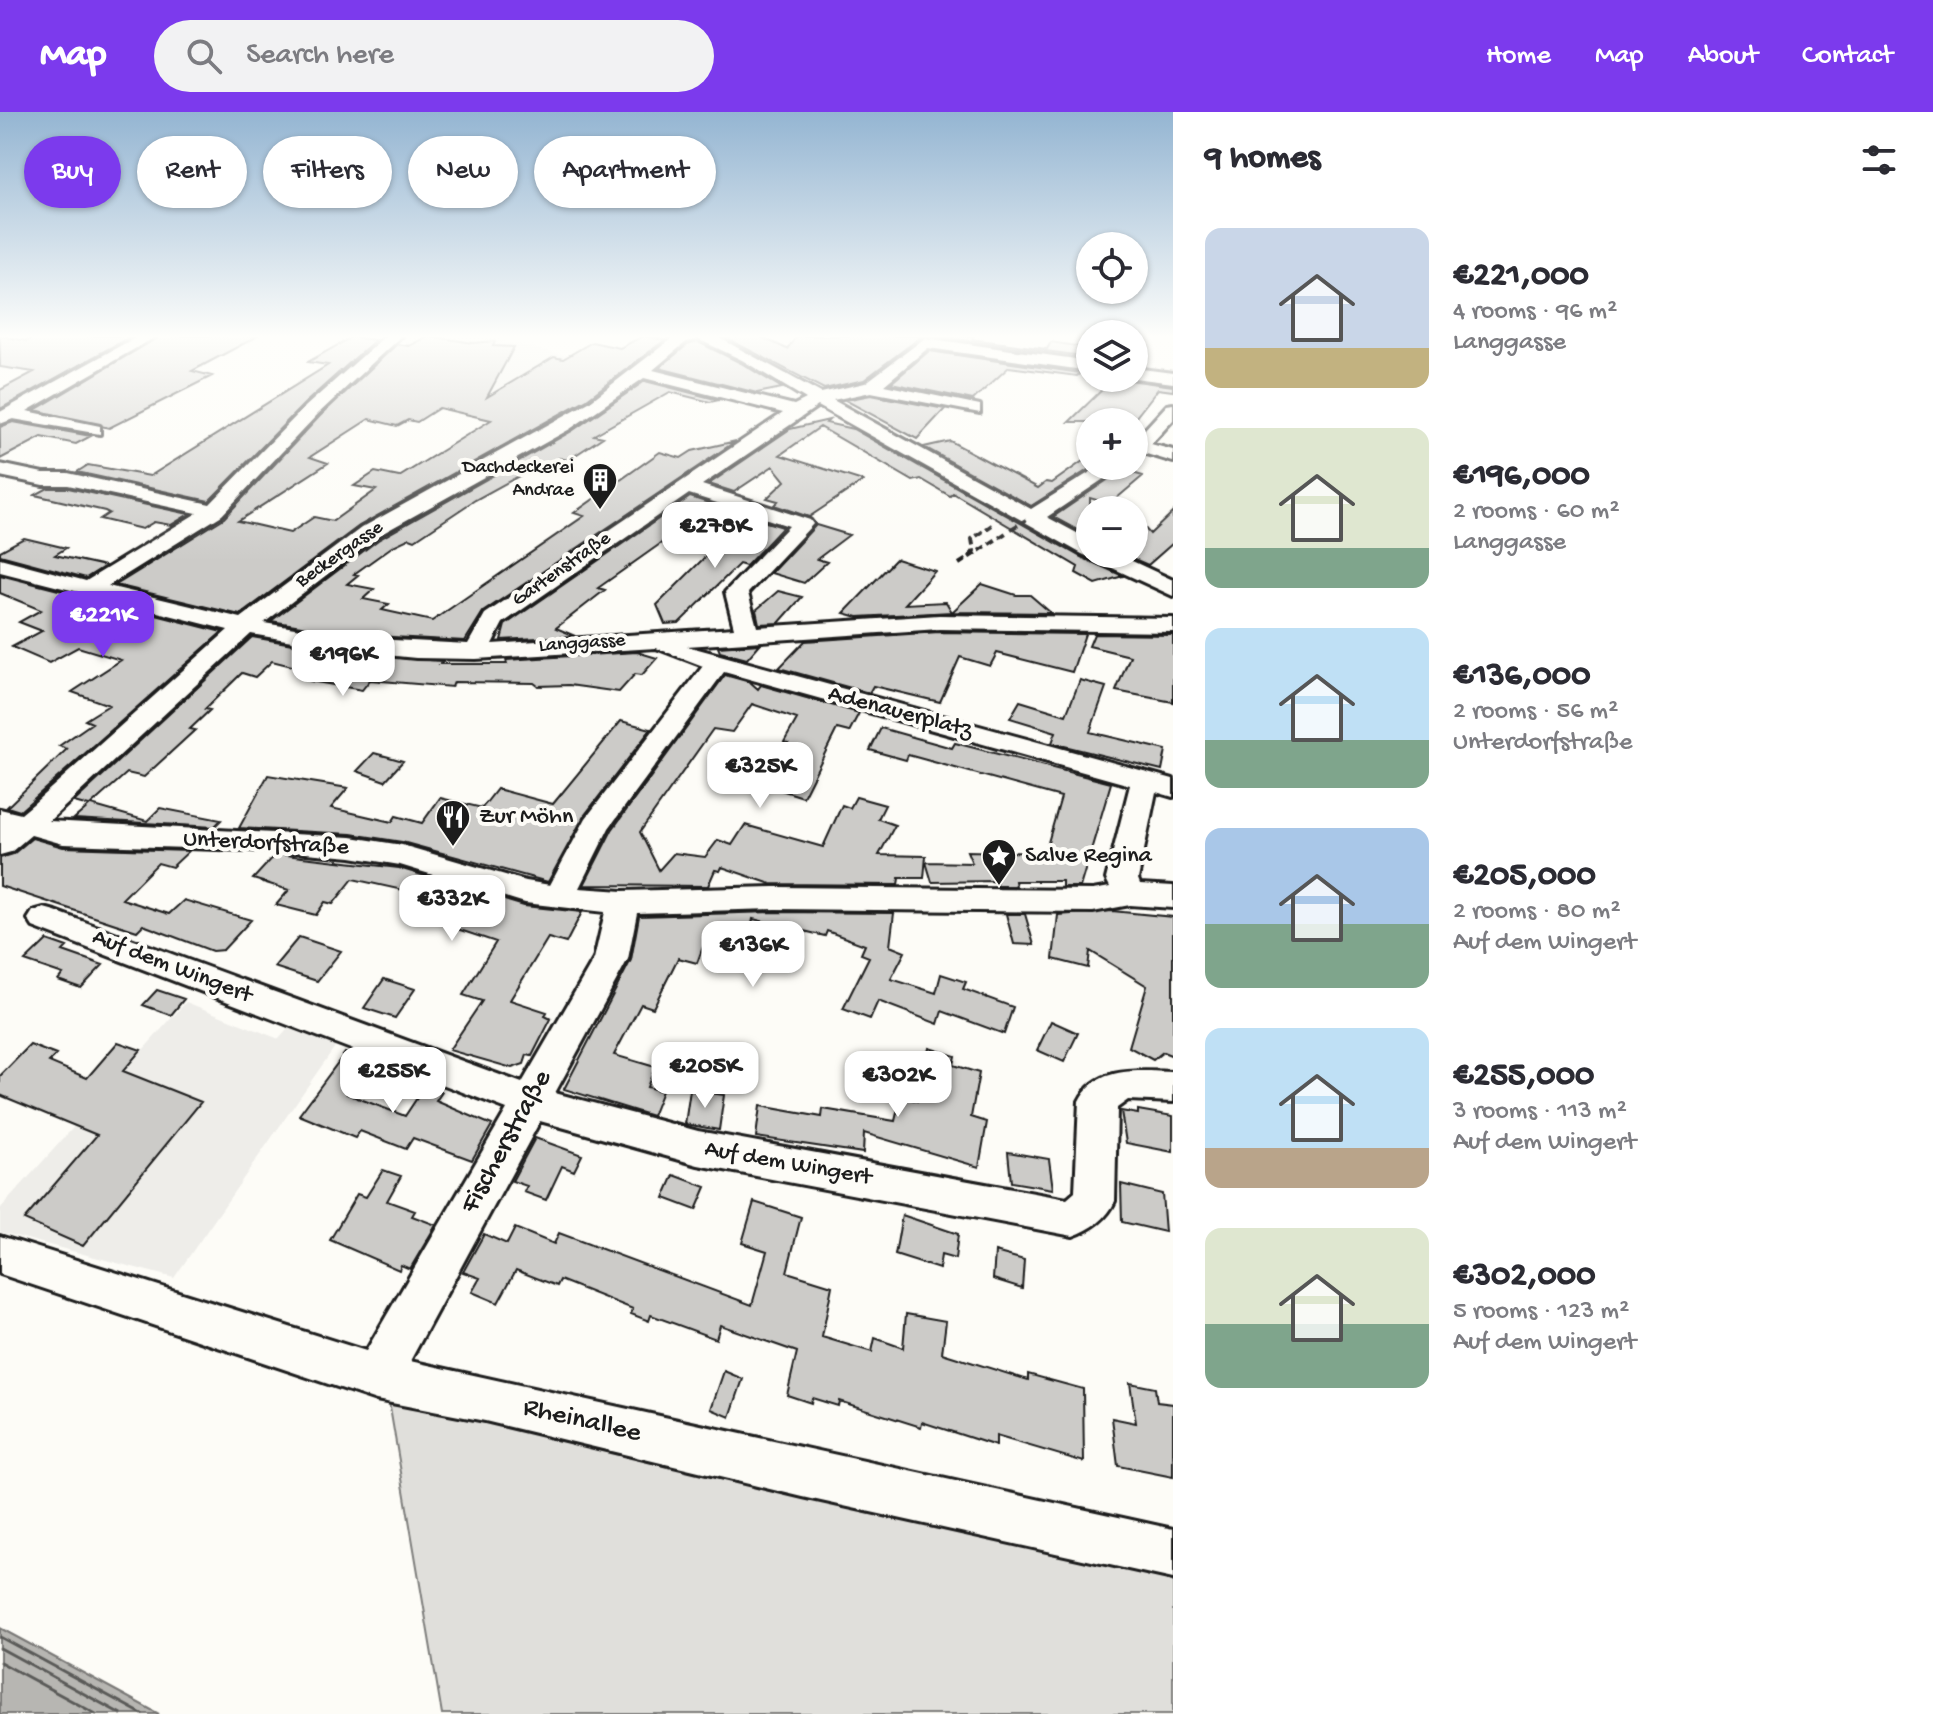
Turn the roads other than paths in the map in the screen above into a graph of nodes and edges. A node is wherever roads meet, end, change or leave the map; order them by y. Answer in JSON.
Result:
{"nodes":[{"id":1,"x":311,"y":411,"type":"edge"},
{"id":2,"x":587,"y":411,"type":"edge"},
{"id":3,"x":797,"y":411,"type":"edge"},
{"id":4,"x":839,"y":411,"type":"edge"},
{"id":5,"x":1171,"y":411,"type":"edge"},
{"id":6,"x":5,"y":416,"type":"edge"},
{"id":7,"x":94,"y":430,"type":"dead end"},
{"id":8,"x":1148,"y":437,"type":"edge"},
{"id":9,"x":1148,"y":452,"type":"edge"},
{"id":10,"x":1173,"y":456,"type":"edge"},
{"id":11,"x":0,"y":470,"type":"edge"},
{"id":12,"x":1091,"y":480,"type":"edge"},
{"id":13,"x":684,"y":486,"type":"junction"},
{"id":14,"x":215,"y":511,"type":"junction"},
{"id":15,"x":1033,"y":517,"type":"junction"},
{"id":16,"x":1076,"y":541,"type":"edge"},
{"id":17,"x":0,"y":565,"type":"edge"},
{"id":18,"x":1129,"y":568,"type":"edge"},
{"id":19,"x":90,"y":588,"type":"junction"},
{"id":20,"x":1173,"y":589,"type":"edge"},
{"id":21,"x":244,"y":625,"type":"junction"},
{"id":22,"x":1173,"y":625,"type":"edge"},
{"id":23,"x":747,"y":632,"type":"junction"},
{"id":24,"x":658,"y":638,"type":"junction"},
{"id":25,"x":476,"y":652,"type":"junction"},
{"id":26,"x":718,"y":663,"type":"junction"},
{"id":27,"x":1145,"y":780,"type":"junction"},
{"id":28,"x":1173,"y":788,"type":"edge"},
{"id":29,"x":8,"y":830,"type":"edge"},
{"id":30,"x":1130,"y":894,"type":"junction"},
{"id":31,"x":559,"y":897,"type":"junction"},
{"id":32,"x":1173,"y":897,"type":"edge"},
{"id":33,"x":623,"y":902,"type":"junction"},
{"id":34,"x":44,"y":919,"type":"dead end"},
{"id":35,"x":1173,"y":1087,"type":"edge"},
{"id":36,"x":529,"y":1102,"type":"junction"},
{"id":37,"x":0,"y":1255,"type":"edge"},
{"id":38,"x":376,"y":1377,"type":"junction"},
{"id":39,"x":1173,"y":1554,"type":"edge"}],
"edges":[{"from":1,"to":14,"type":"street"},
{"from":2,"to":21,"type":"street","name":"Beckergasse"},
{"from":3,"to":13,"type":"street","name":"Gartenstraße"},
{"from":4,"to":15,"type":"street"},
{"from":5,"to":8,"type":"street"},
{"from":6,"to":7,"type":"street"},
{"from":9,"to":10,"type":"street"},
{"from":11,"to":14,"type":"street"},
{"from":12,"to":15,"type":"street"},
{"from":13,"to":23,"type":"street"},
{"from":13,"to":25,"type":"street","name":"Gartenstraße"},
{"from":14,"to":19,"type":"street"},
{"from":15,"to":16,"type":"street"},
{"from":17,"to":19,"type":"street","name":"Langgasse"},
{"from":18,"to":20,"type":"street"},
{"from":19,"to":21,"type":"street","name":"Langgasse"},
{"from":21,"to":25,"type":"street","name":"Langgasse"},
{"from":21,"to":29,"type":"street","name":"Beckergasse"},
{"from":22,"to":23,"type":"street","name":"Langgasse"},
{"from":23,"to":24,"type":"street","name":"Langgasse"},
{"from":24,"to":25,"type":"street","name":"Langgasse"},
{"from":24,"to":26,"type":"street","name":"Adenauerplatz"},
{"from":26,"to":27,"type":"street","name":"Adenauerplatz"},
{"from":26,"to":31,"type":"street"},
{"from":27,"to":28,"type":"street","name":"Adenauerplatz"},
{"from":27,"to":30,"type":"street"},
{"from":29,"to":31,"type":"street","name":"Unterdorfstraße"},
{"from":30,"to":32,"type":"street","name":"Unterdorfstraße"},
{"from":30,"to":33,"type":"street","name":"Unterdorfstraße"},
{"from":31,"to":33,"type":"street","name":"Unterdorfstraße"},
{"from":33,"to":36,"type":"street","name":"Fischerstraße"},
{"from":34,"to":36,"type":"street","name":"Auf dem Wingert"},
{"from":35,"to":36,"type":"street","name":"Auf dem Wingert"},
{"from":36,"to":38,"type":"street","name":"Fischerstraße"},
{"from":37,"to":38,"type":"street","name":"Rheinallee"},
{"from":38,"to":39,"type":"street","name":"Rheinallee"}]}
